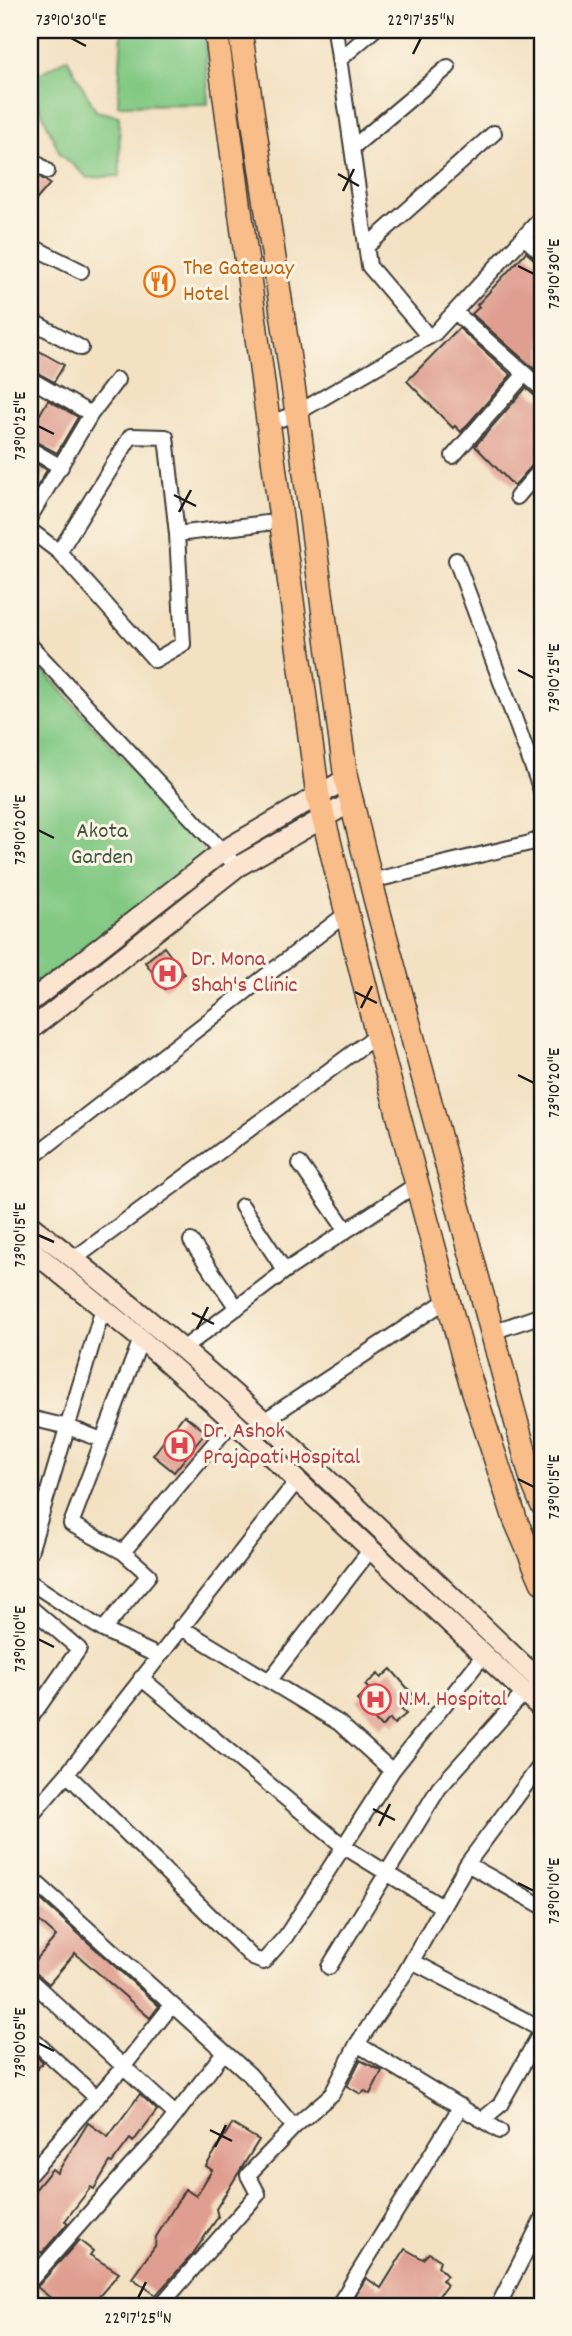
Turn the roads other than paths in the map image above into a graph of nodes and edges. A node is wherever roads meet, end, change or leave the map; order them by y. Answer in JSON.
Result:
{"nodes":[{"id":1,"x":216,"y":30,"type":"edge"},
{"id":2,"x":240,"y":30,"type":"edge"},
{"id":3,"x":335,"y":30,"type":"edge"},
{"id":4,"x":374,"y":30,"type":"edge"},
{"id":5,"x":339,"y":60,"type":"junction"},
{"id":6,"x":448,"y":67,"type":"dead end"},
{"id":7,"x":494,"y":133,"type":"dead end"},
{"id":8,"x":352,"y":148,"type":"junction"},
{"id":9,"x":30,"y":158,"type":"edge"},
{"id":10,"x":47,"y":171,"type":"dead end"},
{"id":11,"x":542,"y":216,"type":"edge"},
{"id":12,"x":524,"y":237,"type":"junction"},
{"id":13,"x":366,"y":247,"type":"junction"},
{"id":14,"x":30,"y":253,"type":"edge"},
{"id":15,"x":542,"y":254,"type":"edge"},
{"id":16,"x":81,"y":271,"type":"dead end"},
{"id":17,"x":455,"y":312,"type":"junction"},
{"id":18,"x":30,"y":320,"type":"edge"},
{"id":19,"x":429,"y":337,"type":"junction"},
{"id":20,"x":81,"y":348,"type":"dead end"},
{"id":21,"x":524,"y":375,"type":"junction"},
{"id":22,"x":30,"y":379,"type":"edge"},
{"id":23,"x":117,"y":380,"type":"dead end"},
{"id":24,"x":542,"y":389,"type":"edge"},
{"id":25,"x":297,"y":413,"type":"junction"},
{"id":26,"x":91,"y":414,"type":"junction"},
{"id":27,"x":270,"y":423,"type":"junction"},
{"id":28,"x":30,"y":449,"type":"edge"},
{"id":29,"x":453,"y":456,"type":"dead end"},
{"id":30,"x":61,"y":467,"type":"junction"},
{"id":31,"x":542,"y":468,"type":"edge"},
{"id":32,"x":517,"y":497,"type":"dead end"},
{"id":33,"x":30,"y":517,"type":"edge"},
{"id":34,"x":283,"y":521,"type":"junction"},
{"id":35,"x":30,"y":530,"type":"edge"},
{"id":36,"x":177,"y":534,"type":"junction"},
{"id":37,"x":59,"y":552,"type":"junction"},
{"id":38,"x":456,"y":560,"type":"dead end"},
{"id":39,"x":30,"y":645,"type":"edge"},
{"id":40,"x":349,"y":790,"type":"junction"},
{"id":41,"x":542,"y":793,"type":"edge"},
{"id":42,"x":320,"y":806,"type":"junction"},
{"id":43,"x":542,"y":838,"type":"edge"},
{"id":44,"x":223,"y":851,"type":"junction"},
{"id":45,"x":237,"y":867,"type":"junction"},
{"id":46,"x":371,"y":881,"type":"junction"},
{"id":47,"x":347,"y":913,"type":"junction"},
{"id":48,"x":75,"y":965,"type":"junction"},
{"id":49,"x":88,"y":984,"type":"junction"},
{"id":50,"x":30,"y":1002,"type":"edge"},
{"id":51,"x":30,"y":1030,"type":"edge"},
{"id":52,"x":377,"y":1035,"type":"junction"},
{"id":53,"x":30,"y":1159,"type":"edge"},
{"id":54,"x":300,"y":1164,"type":"dead end"},
{"id":55,"x":417,"y":1184,"type":"junction"},
{"id":56,"x":242,"y":1206,"type":"dead end"},
{"id":57,"x":30,"y":1225,"type":"edge"},
{"id":58,"x":346,"y":1230,"type":"junction"},
{"id":59,"x":191,"y":1241,"type":"dead end"},
{"id":60,"x":30,"y":1249,"type":"edge"},
{"id":61,"x":74,"y":1259,"type":"junction"},
{"id":62,"x":285,"y":1271,"type":"junction"},
{"id":63,"x":447,"y":1300,"type":"junction"},
{"id":64,"x":103,"y":1308,"type":"junction"},
{"id":65,"x":237,"y":1308,"type":"junction"},
{"id":66,"x":542,"y":1315,"type":"edge"},
{"id":67,"x":492,"y":1332,"type":"junction"},
{"id":68,"x":141,"y":1339,"type":"junction"},
{"id":69,"x":184,"y":1348,"type":"junction"},
{"id":70,"x":30,"y":1418,"type":"edge"},
{"id":71,"x":265,"y":1420,"type":"junction"},
{"id":72,"x":233,"y":1421,"type":"junction"},
{"id":73,"x":68,"y":1427,"type":"junction"},
{"id":74,"x":102,"y":1440,"type":"junction"},
{"id":75,"x":296,"y":1482,"type":"junction"},
{"id":76,"x":542,"y":1503,"type":"edge"},
{"id":77,"x":371,"y":1549,"type":"junction"},
{"id":78,"x":30,"y":1552,"type":"edge"},
{"id":79,"x":123,"y":1552,"type":"junction"},
{"id":80,"x":30,"y":1582,"type":"edge"},
{"id":81,"x":542,"y":1582,"type":"edge"},
{"id":82,"x":30,"y":1607,"type":"edge"},
{"id":83,"x":180,"y":1627,"type":"junction"},
{"id":84,"x":103,"y":1630,"type":"junction"},
{"id":85,"x":158,"y":1656,"type":"junction"},
{"id":86,"x":484,"y":1656,"type":"junction"},
{"id":87,"x":141,"y":1678,"type":"junction"},
{"id":88,"x":270,"y":1681,"type":"junction"},
{"id":89,"x":542,"y":1683,"type":"edge"},
{"id":90,"x":524,"y":1693,"type":"junction"},
{"id":91,"x":542,"y":1709,"type":"edge"},
{"id":92,"x":30,"y":1719,"type":"edge"},
{"id":93,"x":542,"y":1763,"type":"edge"},
{"id":94,"x":392,"y":1771,"type":"junction"},
{"id":95,"x":67,"y":1774,"type":"junction"},
{"id":96,"x":30,"y":1816,"type":"edge"},
{"id":97,"x":343,"y":1846,"type":"junction"},
{"id":98,"x":467,"y":1864,"type":"junction"},
{"id":99,"x":387,"y":1874,"type":"junction"},
{"id":100,"x":30,"y":1877,"type":"edge"},
{"id":101,"x":542,"y":1906,"type":"edge"},
{"id":102,"x":442,"y":1907,"type":"junction"},
{"id":103,"x":412,"y":1961,"type":"junction"},
{"id":104,"x":329,"y":1967,"type":"dead end"},
{"id":105,"x":30,"y":1980,"type":"edge"},
{"id":106,"x":172,"y":2006,"type":"junction"},
{"id":107,"x":542,"y":2030,"type":"edge"},
{"id":108,"x":30,"y":2037,"type":"edge"},
{"id":109,"x":357,"y":2044,"type":"junction"},
{"id":110,"x":224,"y":2052,"type":"junction"},
{"id":111,"x":124,"y":2066,"type":"junction"},
{"id":112,"x":97,"y":2098,"type":"junction"},
{"id":113,"x":461,"y":2106,"type":"junction"},
{"id":114,"x":176,"y":2115,"type":"junction"},
{"id":115,"x":482,"y":2120,"type":"junction"},
{"id":116,"x":294,"y":2127,"type":"junction"},
{"id":117,"x":500,"y":2131,"type":"dead end"},
{"id":118,"x":30,"y":2174,"type":"edge"},
{"id":119,"x":542,"y":2220,"type":"edge"},
{"id":120,"x":30,"y":2281,"type":"edge"},
{"id":121,"x":160,"y":2306,"type":"edge"},
{"id":122,"x":339,"y":2306,"type":"edge"},
{"id":123,"x":498,"y":2306,"type":"edge"}],
"edges":[{"from":1,"to":27,"type":"main road"},
{"from":2,"to":25,"type":"main road"},
{"from":3,"to":5,"type":"street"},
{"from":4,"to":5,"type":"street"},
{"from":5,"to":8,"type":"street"},
{"from":6,"to":8,"type":"street"},
{"from":7,"to":13,"type":"street"},
{"from":8,"to":13,"type":"street"},
{"from":9,"to":10,"type":"street"},
{"from":11,"to":12,"type":"street"},
{"from":12,"to":15,"type":"street"},
{"from":12,"to":17,"type":"street"},
{"from":13,"to":19,"type":"street"},
{"from":14,"to":16,"type":"street"},
{"from":17,"to":19,"type":"street"},
{"from":17,"to":21,"type":"street"},
{"from":18,"to":20,"type":"street"},
{"from":19,"to":25,"type":"street"},
{"from":21,"to":24,"type":"street"},
{"from":21,"to":29,"type":"street"},
{"from":22,"to":26,"type":"street"},
{"from":23,"to":26,"type":"street"},
{"from":25,"to":27,"type":"street"},
{"from":25,"to":40,"type":"main road"},
{"from":26,"to":30,"type":"street"},
{"from":27,"to":34,"type":"main road"},
{"from":28,"to":30,"type":"street"},
{"from":30,"to":33,"type":"street"},
{"from":31,"to":32,"type":"street"},
{"from":34,"to":36,"type":"street"},
{"from":34,"to":42,"type":"main road"},
{"from":35,"to":37,"type":"street"},
{"from":36,"to":37,"type":"street"},
{"from":36,"to":37,"type":"street"},
{"from":38,"to":41,"type":"street"},
{"from":39,"to":44,"type":"street"},
{"from":40,"to":42,"type":"main road"},
{"from":40,"to":46,"type":"main road"},
{"from":42,"to":44,"type":"main road"},
{"from":42,"to":45,"type":"main road"},
{"from":42,"to":47,"type":"main road"},
{"from":43,"to":46,"type":"street"},
{"from":44,"to":45,"type":"street"},
{"from":44,"to":48,"type":"main road"},
{"from":45,"to":49,"type":"main road"},
{"from":46,"to":67,"type":"main road"},
{"from":47,"to":52,"type":"main road"},
{"from":47,"to":53,"type":"street"},
{"from":48,"to":49,"type":"main road"},
{"from":48,"to":50,"type":"main road"},
{"from":49,"to":51,"type":"main road"},
{"from":52,"to":55,"type":"main road"},
{"from":52,"to":61,"type":"street"},
{"from":54,"to":58,"type":"street"},
{"from":55,"to":58,"type":"street"},
{"from":55,"to":63,"type":"main road"},
{"from":56,"to":62,"type":"street"},
{"from":57,"to":61,"type":"main road"},
{"from":58,"to":62,"type":"street"},
{"from":59,"to":65,"type":"street"},
{"from":60,"to":64,"type":"main road"},
{"from":61,"to":69,"type":"main road"},
{"from":62,"to":65,"type":"street"},
{"from":63,"to":71,"type":"street"},
{"from":63,"to":81,"type":"main road"},
{"from":64,"to":68,"type":"main road"},
{"from":64,"to":73,"type":"street"},
{"from":65,"to":69,"type":"street"},
{"from":66,"to":67,"type":"street"},
{"from":67,"to":76,"type":"main road"},
{"from":68,"to":72,"type":"main road"},
{"from":68,"to":74,"type":"street"},
{"from":69,"to":71,"type":"main road"},
{"from":70,"to":73,"type":"street"},
{"from":71,"to":89,"type":"main road"},
{"from":72,"to":75,"type":"main road"},
{"from":72,"to":79,"type":"street"},
{"from":73,"to":74,"type":"street"},
{"from":73,"to":78,"type":"street"},
{"from":74,"to":79,"type":"street"},
{"from":75,"to":77,"type":"main road"},
{"from":75,"to":83,"type":"street"},
{"from":77,"to":86,"type":"main road"},
{"from":77,"to":88,"type":"street"},
{"from":79,"to":84,"type":"street"},
{"from":80,"to":84,"type":"street"},
{"from":82,"to":92,"type":"street"},
{"from":83,"to":85,"type":"street"},
{"from":83,"to":88,"type":"street"},
{"from":84,"to":85,"type":"street"},
{"from":85,"to":87,"type":"street"},
{"from":86,"to":90,"type":"main road"},
{"from":86,"to":94,"type":"street"},
{"from":87,"to":95,"type":"street"},
{"from":87,"to":97,"type":"street"},
{"from":88,"to":94,"type":"street"},
{"from":90,"to":91,"type":"main road"},
{"from":90,"to":99,"type":"street"},
{"from":93,"to":98,"type":"street"},
{"from":94,"to":97,"type":"street"},
{"from":95,"to":96,"type":"street"},
{"from":95,"to":97,"type":"street"},
{"from":97,"to":99,"type":"street"},
{"from":98,"to":101,"type":"street"},
{"from":98,"to":102,"type":"street"},
{"from":99,"to":102,"type":"street"},
{"from":99,"to":104,"type":"street"},
{"from":100,"to":106,"type":"street"},
{"from":102,"to":103,"type":"street"},
{"from":103,"to":107,"type":"street"},
{"from":103,"to":109,"type":"street"},
{"from":105,"to":111,"type":"street"},
{"from":106,"to":110,"type":"street"},
{"from":106,"to":111,"type":"street"},
{"from":107,"to":115,"type":"street"},
{"from":108,"to":112,"type":"street"},
{"from":109,"to":113,"type":"street"},
{"from":109,"to":116,"type":"street"},
{"from":110,"to":114,"type":"street"},
{"from":110,"to":116,"type":"street"},
{"from":111,"to":112,"type":"street"},
{"from":111,"to":114,"type":"street"},
{"from":112,"to":118,"type":"street"},
{"from":113,"to":115,"type":"street"},
{"from":113,"to":122,"type":"street"},
{"from":114,"to":120,"type":"street"},
{"from":115,"to":117,"type":"street"},
{"from":116,"to":121,"type":"street"},
{"from":119,"to":123,"type":"street"}]}
